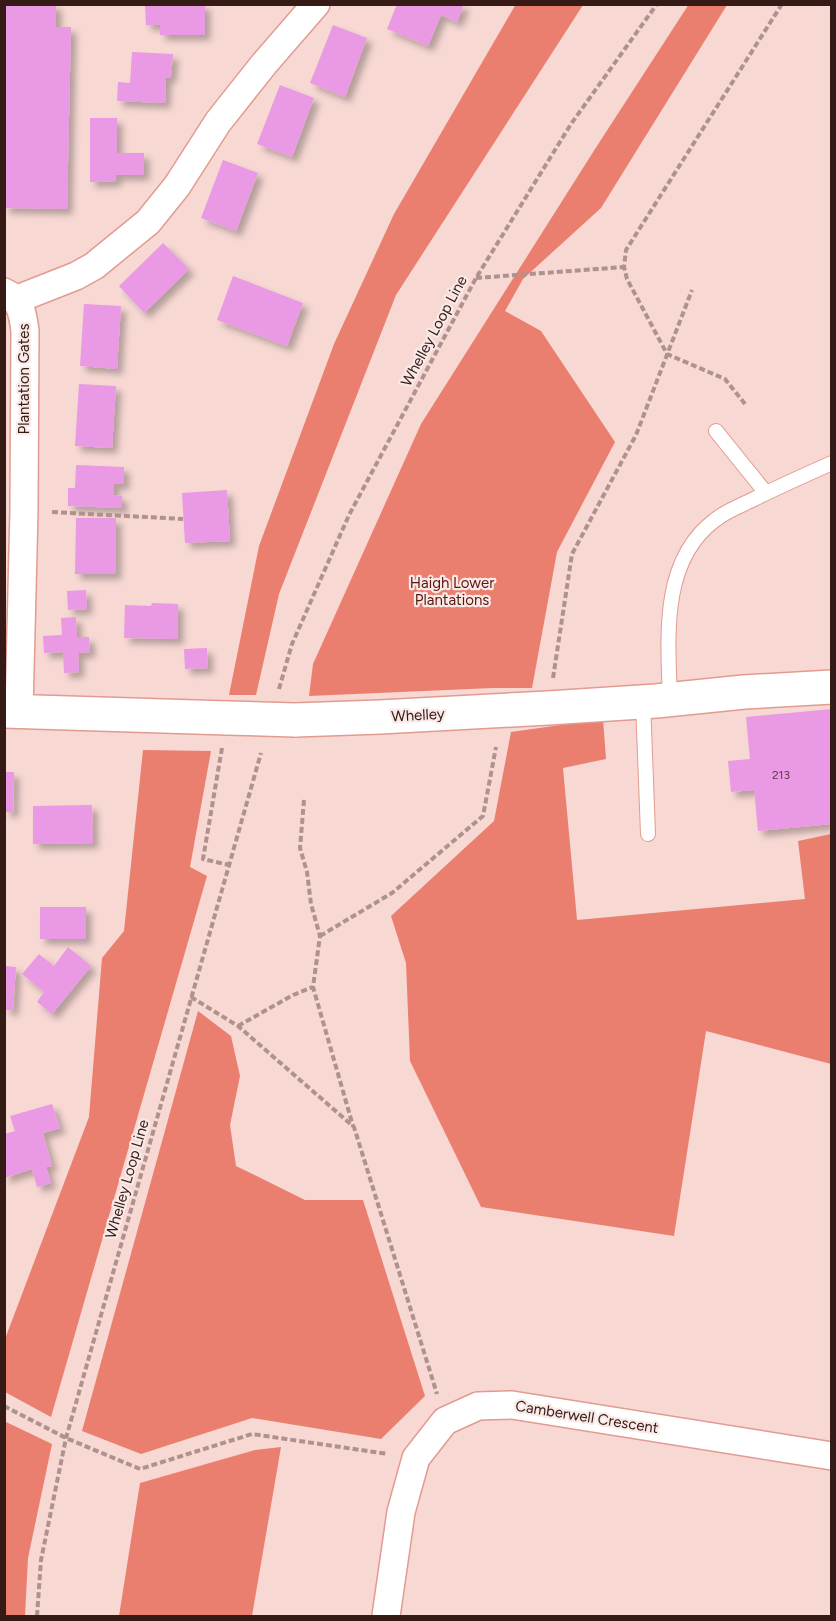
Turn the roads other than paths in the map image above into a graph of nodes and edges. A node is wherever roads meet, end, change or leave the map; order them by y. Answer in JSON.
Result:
{"nodes":[{"id":1,"x":315,"y":4,"type":"edge"},
{"id":2,"x":10,"y":296,"type":"edge"},
{"id":3,"x":716,"y":431,"type":"dead end"},
{"id":4,"x":831,"y":463,"type":"edge"},
{"id":5,"x":766,"y":493,"type":"junction"},
{"id":6,"x":831,"y":687,"type":"edge"},
{"id":7,"x":656,"y":701,"type":"junction"},
{"id":8,"x":12,"y":711,"type":"edge"},
{"id":9,"x":648,"y":834,"type":"dead end"},
{"id":10,"x":831,"y":1456,"type":"edge"},
{"id":11,"x":386,"y":1617,"type":"edge"}],
"edges":[{"from":1,"to":2,"type":"street","name":"Plantation Gates"},
{"from":2,"to":8,"type":"street","name":"Plantation Gates"},
{"from":3,"to":5,"type":"lane"},
{"from":4,"to":5,"type":"lane"},
{"from":5,"to":7,"type":"lane"},
{"from":6,"to":7,"type":"main road","name":"Whelley"},
{"from":7,"to":8,"type":"main road","name":"Whelley","bridge":true},
{"from":7,"to":9,"type":"lane"},
{"from":10,"to":11,"type":"street","name":"Camberwell Crescent"}]}
